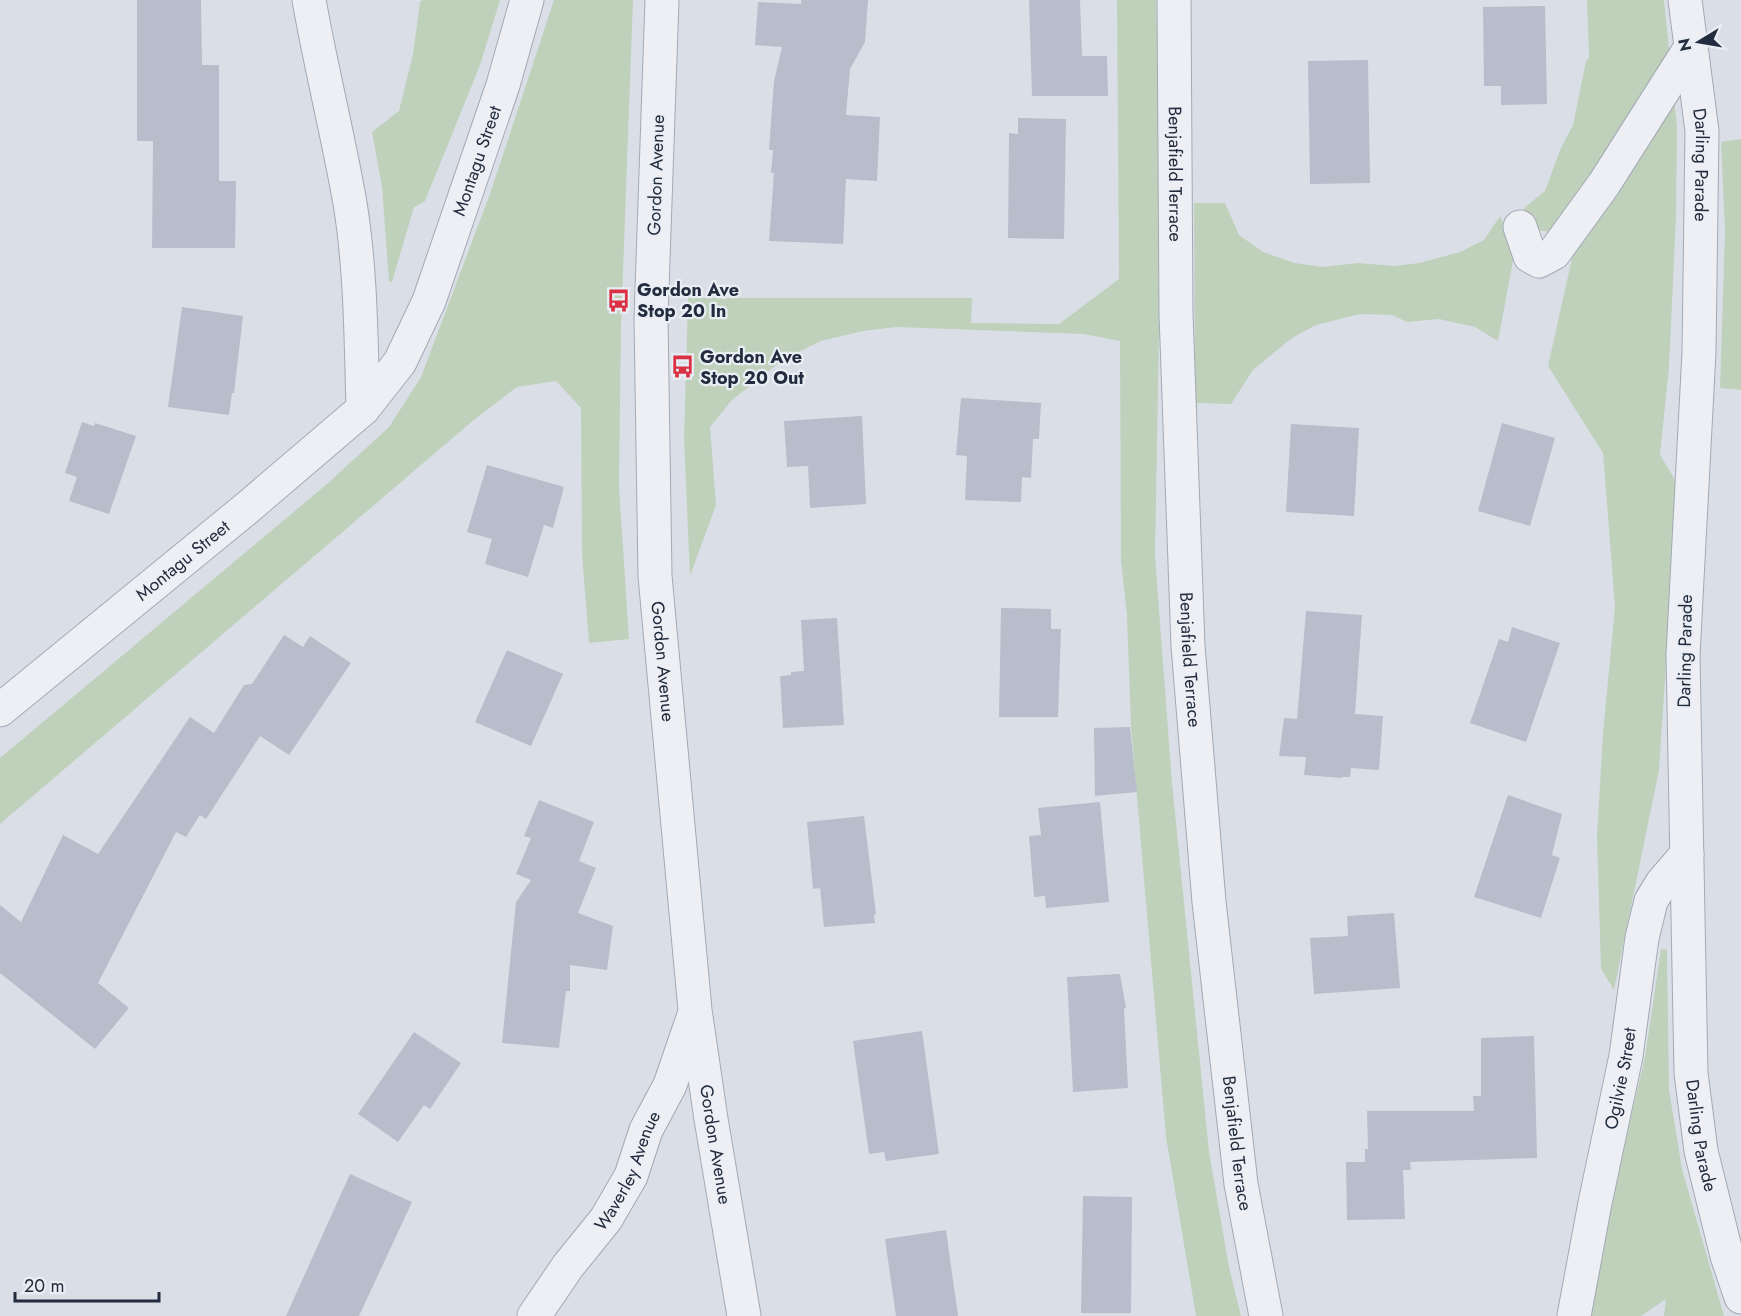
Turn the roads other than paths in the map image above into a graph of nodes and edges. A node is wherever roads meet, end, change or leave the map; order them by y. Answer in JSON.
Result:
{"nodes":[{"id":1,"x":309,"y":0,"type":"edge"},
{"id":2,"x":527,"y":0,"type":"edge"},
{"id":3,"x":662,"y":0,"type":"edge"},
{"id":4,"x":1174,"y":0,"type":"edge"},
{"id":5,"x":1685,"y":0,"type":"edge"},
{"id":6,"x":1691,"y":47,"type":"junction"},
{"id":7,"x":1520,"y":227,"type":"dead end"},
{"id":8,"x":363,"y":409,"type":"junction"},
{"id":9,"x":0,"y":710,"type":"edge"},
{"id":10,"x":1687,"y":854,"type":"junction"},
{"id":11,"x":695,"y":1010,"type":"junction"},
{"id":12,"x":1741,"y":1297,"type":"edge"},
{"id":13,"x":534,"y":1316,"type":"edge"},
{"id":14,"x":744,"y":1316,"type":"edge"},
{"id":15,"x":1266,"y":1316,"type":"edge"},
{"id":16,"x":1574,"y":1316,"type":"edge"}],
"edges":[{"from":1,"to":8,"type":"street"},
{"from":2,"to":8,"type":"street","name":"Montagu Street"},
{"from":3,"to":11,"type":"street","name":"Gordon Avenue"},
{"from":4,"to":15,"type":"street","name":"Benjafield Terrace"},
{"from":5,"to":6,"type":"street","name":"Darling Parade"},
{"from":6,"to":7,"type":"street"},
{"from":6,"to":10,"type":"street","name":"Darling Parade"},
{"from":8,"to":9,"type":"street","name":"Montagu Street"},
{"from":10,"to":12,"type":"street","name":"Darling Parade"},
{"from":10,"to":16,"type":"street","name":"Ogilvie Street"},
{"from":11,"to":13,"type":"street","name":"Waverley Avenue"},
{"from":11,"to":14,"type":"street","name":"Gordon Avenue"}]}
